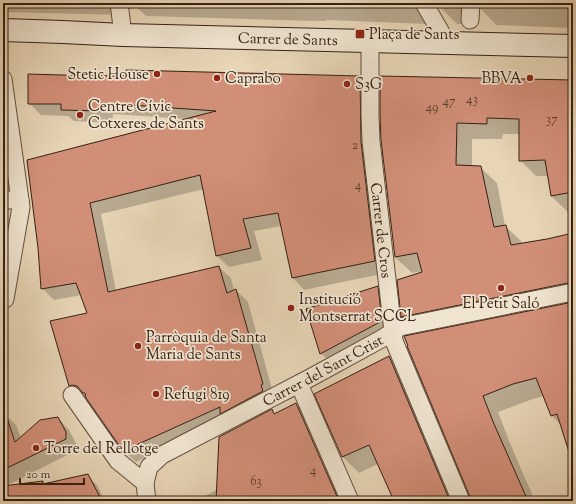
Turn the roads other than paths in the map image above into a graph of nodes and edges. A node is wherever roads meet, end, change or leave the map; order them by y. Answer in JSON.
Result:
{"nodes":[{"id":1,"x":119,"y":3,"type":"edge"},
{"id":2,"x":424,"y":3,"type":"edge"},
{"id":3,"x":471,"y":3,"type":"edge"},
{"id":4,"x":470,"y":20,"type":"dead end"},
{"id":5,"x":3,"y":30,"type":"edge"},
{"id":6,"x":123,"y":35,"type":"junction"},
{"id":7,"x":370,"y":41,"type":"junction"},
{"id":8,"x":447,"y":43,"type":"junction"},
{"id":9,"x":573,"y":46,"type":"edge"},
{"id":10,"x":3,"y":79,"type":"edge"},
{"id":11,"x":3,"y":200,"type":"edge"},
{"id":12,"x":20,"y":200,"type":"junction"},
{"id":13,"x":573,"y":292,"type":"edge"},
{"id":14,"x":6,"y":299,"type":"dead end"},
{"id":15,"x":392,"y":331,"type":"junction"},
{"id":16,"x":299,"y":384,"type":"junction"},
{"id":17,"x":72,"y":395,"type":"dead end"},
{"id":18,"x":145,"y":483,"type":"junction"},
{"id":19,"x":147,"y":501,"type":"edge"},
{"id":20,"x":350,"y":501,"type":"edge"},
{"id":21,"x":461,"y":501,"type":"edge"}],
"edges":[{"from":1,"to":6,"type":"street"},
{"from":2,"to":8,"type":"street"},
{"from":3,"to":4,"type":"street"},
{"from":5,"to":6,"type":"street","name":"Carrer de Sants"},
{"from":6,"to":7,"type":"street","name":"Carrer de Sants"},
{"from":7,"to":8,"type":"street","name":"Carrer de Sants"},
{"from":7,"to":15,"type":"street","name":"Carrer de Cros"},
{"from":8,"to":9,"type":"street","name":"Carrer de Sants"},
{"from":10,"to":12,"type":"street"},
{"from":11,"to":12,"type":"street"},
{"from":12,"to":14,"type":"street"},
{"from":13,"to":15,"type":"street","name":"Carrer del Sant Crist"},
{"from":15,"to":16,"type":"street","name":"Carrer del Sant Crist"},
{"from":15,"to":21,"type":"street","name":"Carrer de Cros"},
{"from":16,"to":18,"type":"street","name":"Carrer del Sant Crist"},
{"from":16,"to":20,"type":"street"},
{"from":17,"to":18,"type":"street"},
{"from":18,"to":19,"type":"street"}]}
